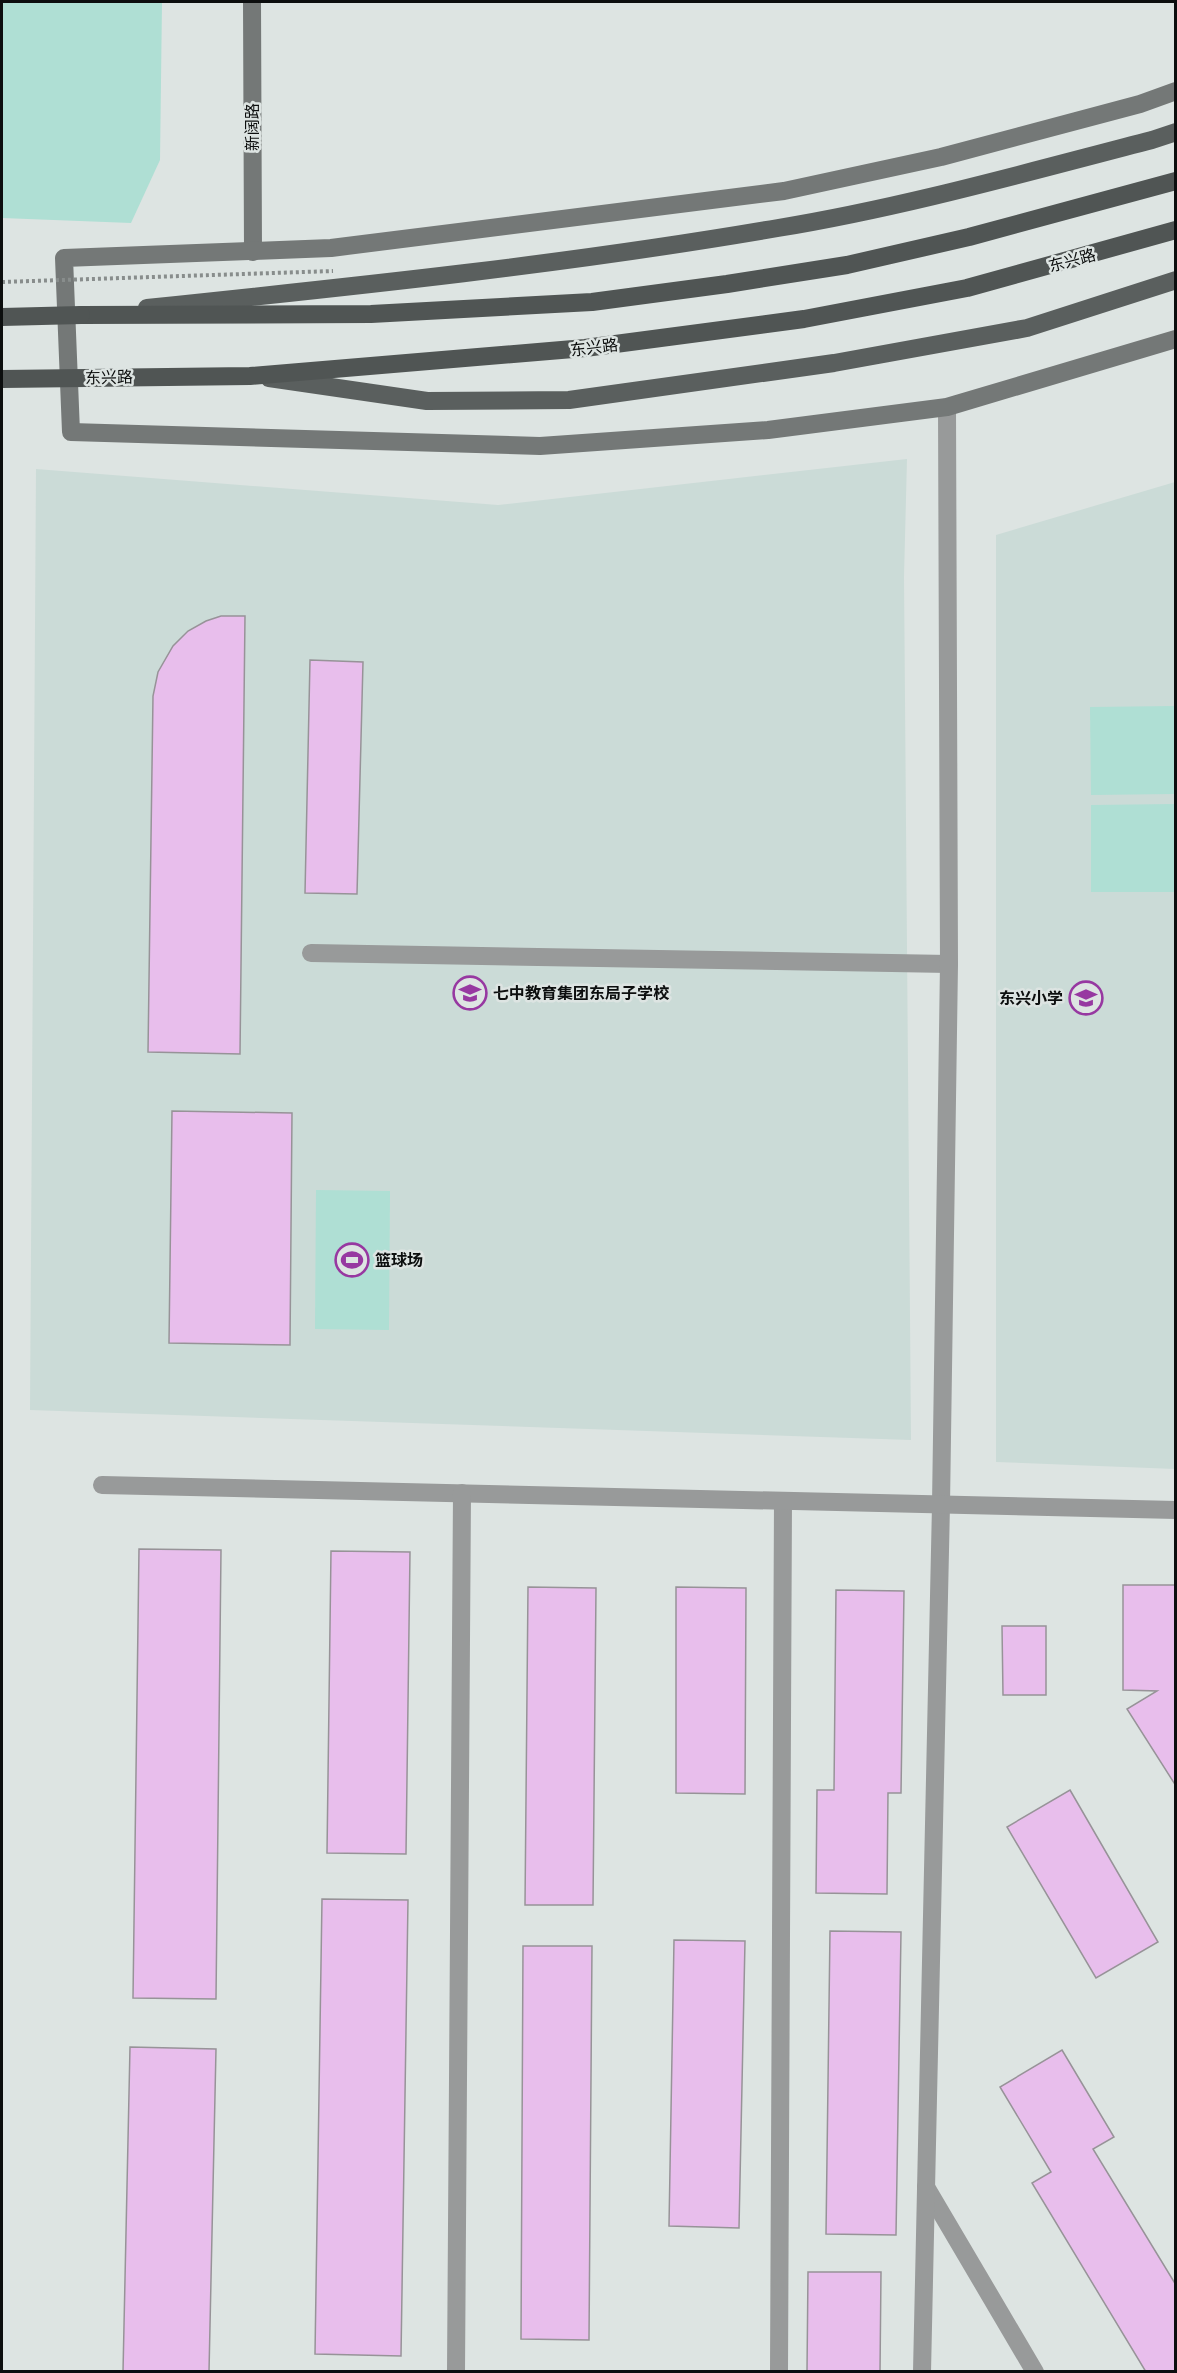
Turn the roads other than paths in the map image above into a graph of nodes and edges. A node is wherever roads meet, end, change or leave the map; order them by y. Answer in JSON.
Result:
{"nodes":[{"id":1,"x":252,"y":2,"type":"edge"},
{"id":2,"x":1176,"y":91,"type":"edge"},
{"id":3,"x":1176,"y":132,"type":"edge"},
{"id":4,"x":1176,"y":181,"type":"edge"},
{"id":5,"x":1176,"y":230,"type":"edge"},
{"id":6,"x":253,"y":252,"type":"junction"},
{"id":7,"x":1176,"y":280,"type":"edge"},
{"id":8,"x":81,"y":315,"type":"junction"},
{"id":9,"x":2,"y":317,"type":"edge"},
{"id":10,"x":1176,"y":339,"type":"edge"},
{"id":11,"x":250,"y":376,"type":"junction"},
{"id":12,"x":2,"y":379,"type":"edge"},
{"id":13,"x":947,"y":407,"type":"junction"},
{"id":14,"x":311,"y":953,"type":"dead end"},
{"id":15,"x":949,"y":964,"type":"junction"},
{"id":16,"x":102,"y":1485,"type":"dead end"},
{"id":17,"x":462,"y":1493,"type":"junction"},
{"id":18,"x":783,"y":1501,"type":"junction"},
{"id":19,"x":941,"y":1505,"type":"junction"},
{"id":20,"x":1176,"y":1510,"type":"edge"},
{"id":21,"x":926,"y":2187,"type":"junction"},
{"id":22,"x":456,"y":2372,"type":"edge"},
{"id":23,"x":779,"y":2372,"type":"edge"},
{"id":24,"x":922,"y":2372,"type":"edge"},
{"id":25,"x":1035,"y":2372,"type":"edge"}],
"edges":[{"from":1,"to":6,"type":"main road","name":"新阔路"},
{"from":2,"to":6,"type":"main road"},
{"from":3,"to":8,"type":"main road"},
{"from":4,"to":8,"type":"highway"},
{"from":5,"to":11,"type":"highway","name":"东兴路","bridge":true},
{"from":6,"to":13,"type":"main road"},
{"from":7,"to":11,"type":"main road","bridge":true},
{"from":8,"to":9,"type":"highway","bridge":true},
{"from":10,"to":13,"type":"main road"},
{"from":11,"to":12,"type":"highway","name":"东兴路","bridge":true},
{"from":13,"to":15,"type":"street"},
{"from":14,"to":15,"type":"street"},
{"from":15,"to":19,"type":"street"},
{"from":16,"to":17,"type":"street"},
{"from":17,"to":18,"type":"street"},
{"from":17,"to":22,"type":"street"},
{"from":18,"to":19,"type":"street"},
{"from":18,"to":23,"type":"street"},
{"from":19,"to":20,"type":"street"},
{"from":19,"to":21,"type":"street"},
{"from":21,"to":24,"type":"street"},
{"from":21,"to":25,"type":"street"}]}
